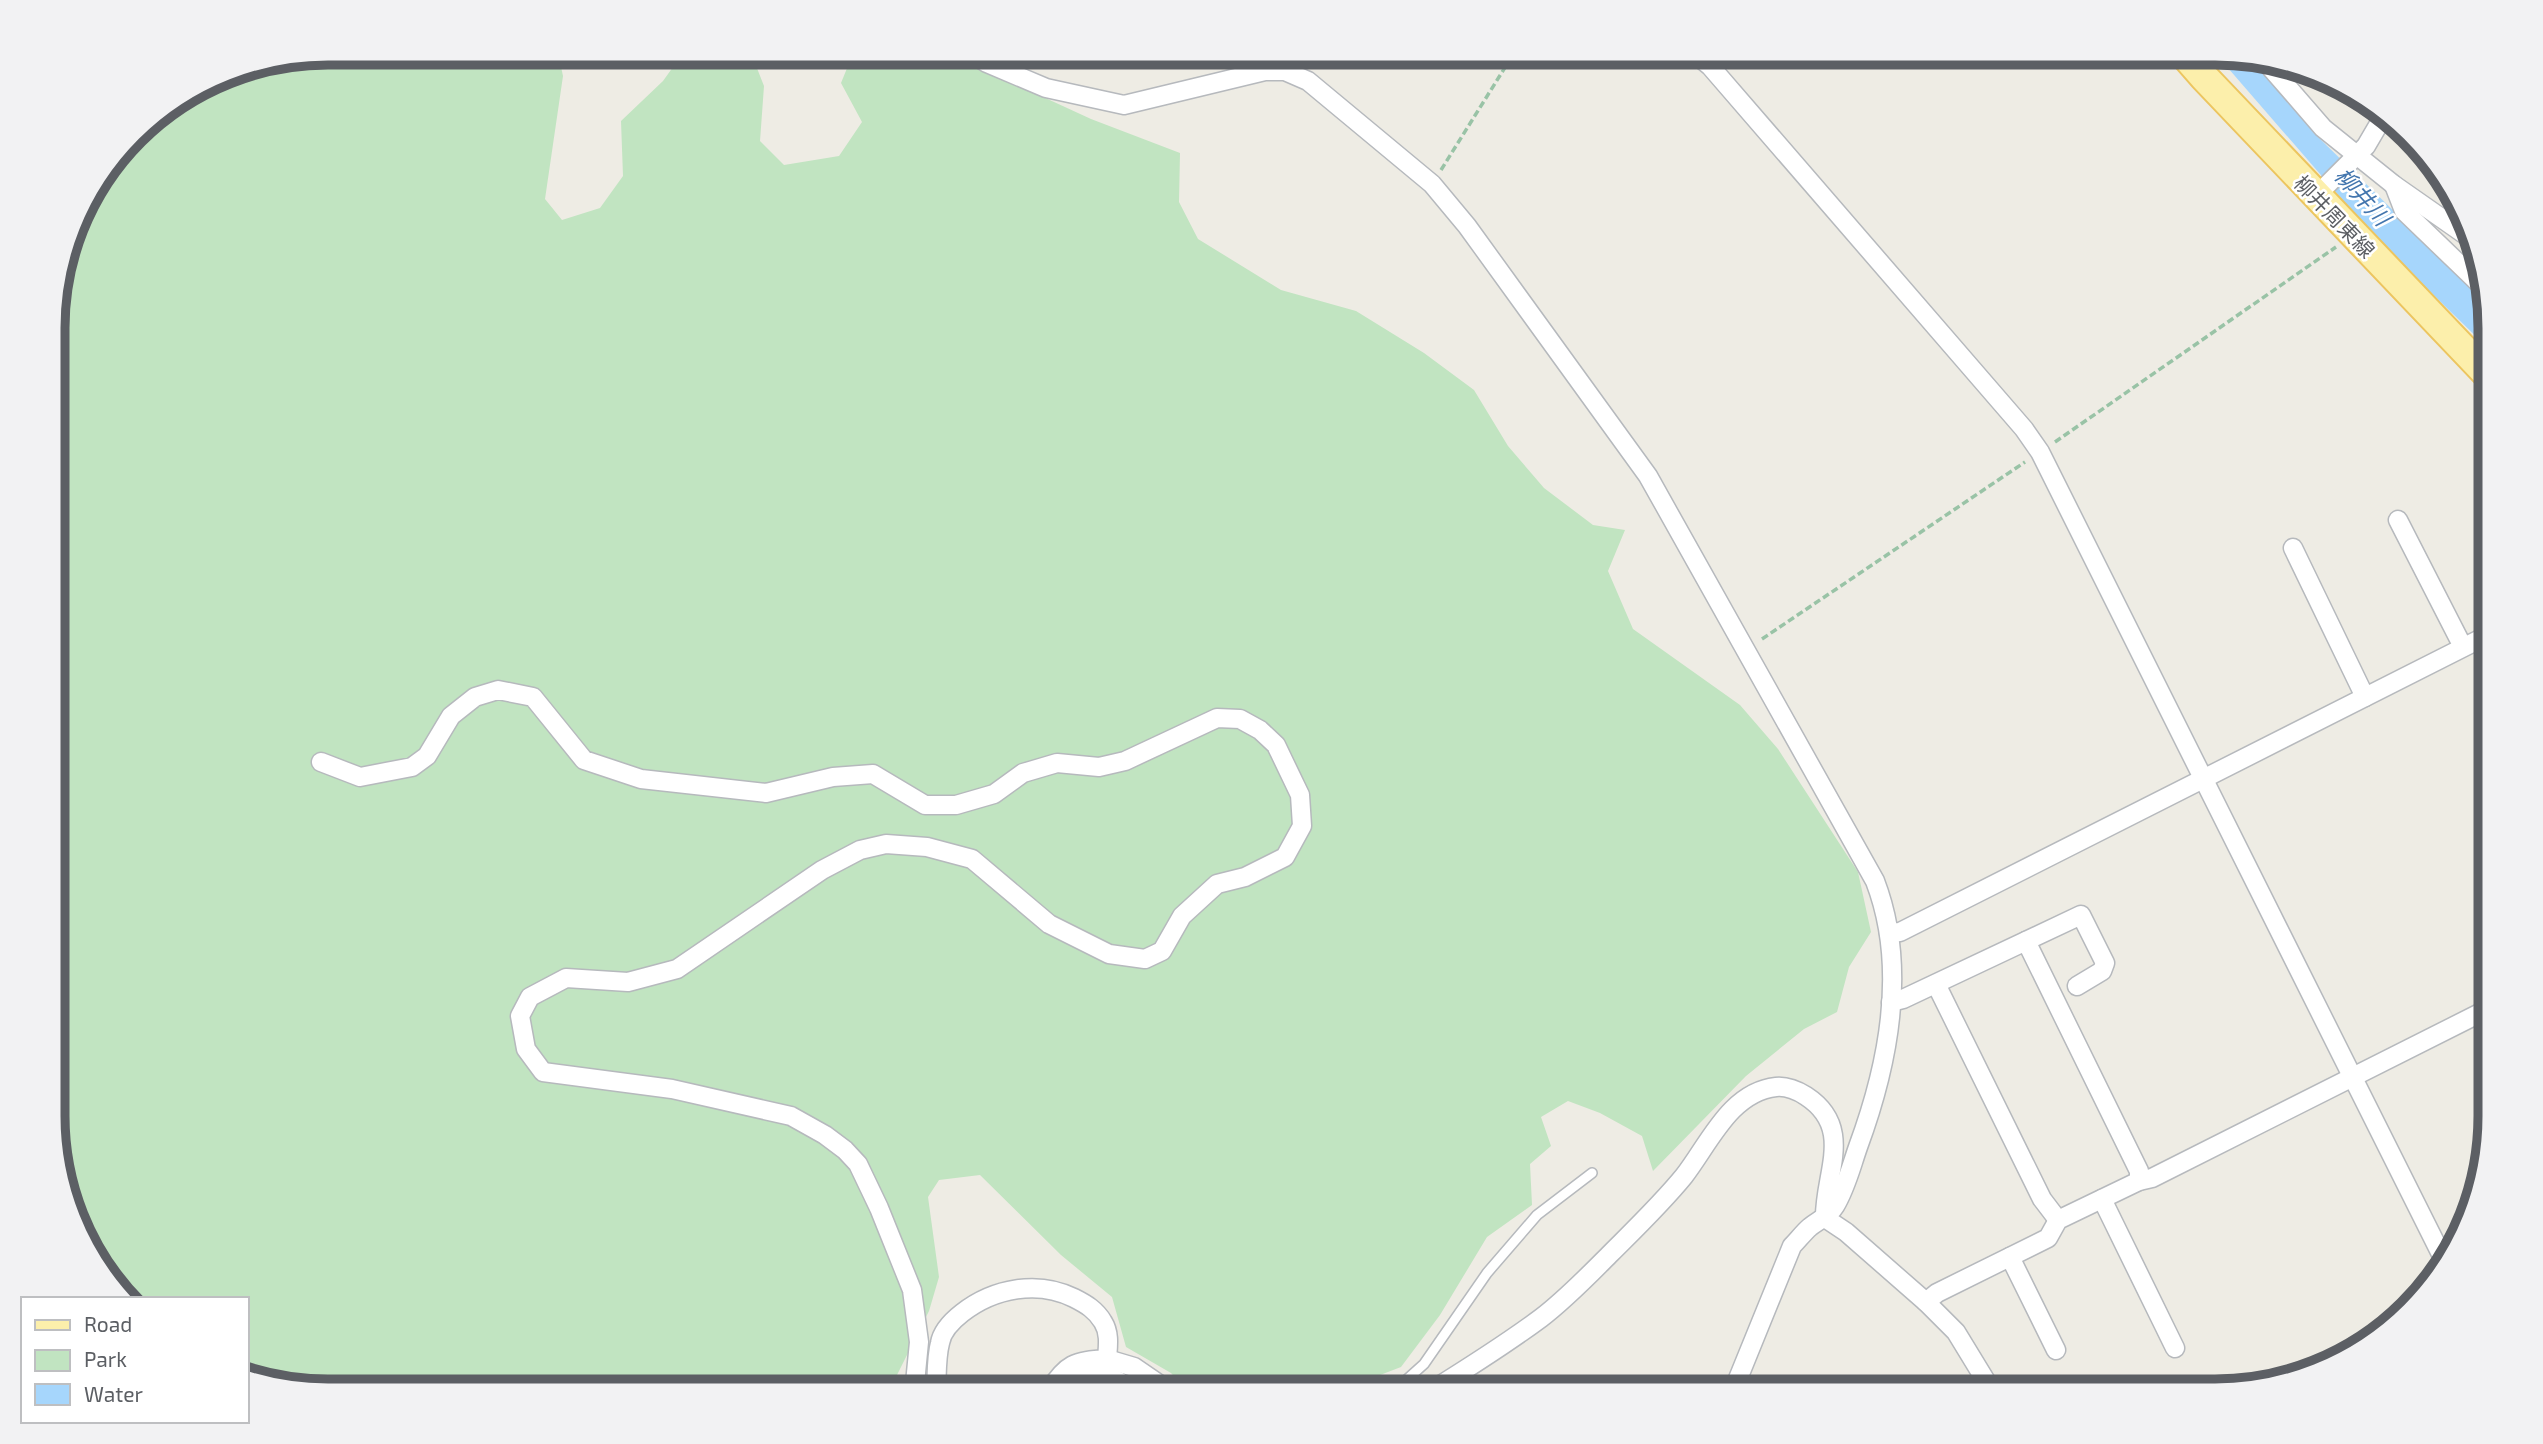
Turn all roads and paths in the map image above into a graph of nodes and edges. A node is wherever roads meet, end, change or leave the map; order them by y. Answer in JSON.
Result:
{"nodes":[{"id":1,"x":992,"y":65,"type":"edge"},
{"id":2,"x":1506,"y":65,"type":"edge"},
{"id":3,"x":1709,"y":65,"type":"edge"},
{"id":4,"x":2193,"y":65,"type":"edge"},
{"id":5,"x":2274,"y":72,"type":"edge"},
{"id":6,"x":2380,"y":123,"type":"edge"},
{"id":7,"x":2355,"y":158,"type":"junction"},
{"id":8,"x":1432,"y":184,"type":"junction"},
{"id":9,"x":2394,"y":185,"type":"junction"},
{"id":10,"x":2320,"y":192,"type":"junction"},
{"id":11,"x":2459,"y":231,"type":"edge"},
{"id":12,"x":2354,"y":235,"type":"junction"},
{"id":13,"x":2473,"y":278,"type":"edge"},
{"id":14,"x":2478,"y":364,"type":"edge"},
{"id":15,"x":2040,"y":452,"type":"junction"},
{"id":16,"x":2398,"y":520,"type":"dead end"},
{"id":17,"x":2292,"y":548,"type":"dead end"},
{"id":18,"x":2478,"y":640,"type":"edge"},
{"id":19,"x":1744,"y":648,"type":"junction"},
{"id":20,"x":2463,"y":648,"type":"junction"},
{"id":21,"x":2365,"y":697,"type":"junction"},
{"id":22,"x":321,"y":762,"type":"dead end"},
{"id":23,"x":2204,"y":778,"type":"junction"},
{"id":24,"x":1889,"y":933,"type":"junction"},
{"id":25,"x":2026,"y":941,"type":"junction"},
{"id":26,"x":1936,"y":984,"type":"junction"},
{"id":27,"x":2077,"y":986,"type":"dead end"},
{"id":28,"x":1891,"y":1002,"type":"junction"},
{"id":29,"x":2478,"y":1014,"type":"edge"},
{"id":30,"x":2355,"y":1078,"type":"junction"},
{"id":31,"x":1592,"y":1173,"type":"dead end"},
{"id":32,"x":2139,"y":1181,"type":"junction"},
{"id":33,"x":2102,"y":1199,"type":"junction"},
{"id":34,"x":1825,"y":1217,"type":"junction"},
{"id":35,"x":2058,"y":1220,"type":"junction"},
{"id":36,"x":2440,"y":1252,"type":"edge"},
{"id":37,"x":2010,"y":1257,"type":"junction"},
{"id":38,"x":1926,"y":1302,"type":"junction"},
{"id":39,"x":2175,"y":1348,"type":"dead end"},
{"id":40,"x":2056,"y":1350,"type":"dead end"},
{"id":41,"x":1107,"y":1359,"type":"junction"},
{"id":42,"x":915,"y":1379,"type":"edge"},
{"id":43,"x":937,"y":1379,"type":"edge"},
{"id":44,"x":1056,"y":1379,"type":"edge"},
{"id":45,"x":1075,"y":1379,"type":"edge"},
{"id":46,"x":1117,"y":1379,"type":"edge"},
{"id":47,"x":1152,"y":1379,"type":"edge"},
{"id":48,"x":1407,"y":1379,"type":"edge"},
{"id":49,"x":1449,"y":1379,"type":"edge"},
{"id":50,"x":1738,"y":1379,"type":"edge"},
{"id":51,"x":1985,"y":1379,"type":"edge"}],
"edges":[{"from":1,"to":8,"type":"street"},
{"from":2,"to":8,"type":"path"},
{"from":3,"to":15,"type":"street"},
{"from":4,"to":10,"type":"main road","name":"柳井周東線"},
{"from":5,"to":7,"type":"street"},
{"from":6,"to":7,"type":"street"},
{"from":7,"to":9,"type":"street"},
{"from":7,"to":10,"type":"street"},
{"from":8,"to":19,"type":"street"},
{"from":9,"to":11,"type":"street"},
{"from":9,"to":13,"type":"street"},
{"from":10,"to":12,"type":"main road","name":"柳井周東線"},
{"from":12,"to":14,"type":"main road","name":"柳井周東線"},
{"from":12,"to":15,"type":"path"},
{"from":15,"to":19,"type":"path"},
{"from":15,"to":23,"type":"street"},
{"from":16,"to":20,"type":"street"},
{"from":17,"to":21,"type":"street"},
{"from":18,"to":20,"type":"street"},
{"from":19,"to":24,"type":"street"},
{"from":20,"to":21,"type":"street"},
{"from":21,"to":23,"type":"street"},
{"from":22,"to":42,"type":"street"},
{"from":23,"to":24,"type":"street"},
{"from":23,"to":30,"type":"street"},
{"from":24,"to":28,"type":"street"},
{"from":25,"to":26,"type":"street"},
{"from":25,"to":27,"type":"street"},
{"from":25,"to":32,"type":"street"},
{"from":26,"to":28,"type":"street"},
{"from":26,"to":35,"type":"street"},
{"from":28,"to":34,"type":"street"},
{"from":29,"to":30,"type":"street"},
{"from":30,"to":32,"type":"street"},
{"from":30,"to":36,"type":"street"},
{"from":31,"to":48,"type":"lane"},
{"from":32,"to":33,"type":"street"},
{"from":33,"to":35,"type":"street"},
{"from":33,"to":39,"type":"street"},
{"from":34,"to":38,"type":"street"},
{"from":34,"to":49,"type":"street"},
{"from":34,"to":50,"type":"street"},
{"from":35,"to":37,"type":"street"},
{"from":37,"to":38,"type":"street"},
{"from":37,"to":40,"type":"street"},
{"from":38,"to":51,"type":"street"},
{"from":41,"to":43,"type":"street"},
{"from":41,"to":44,"type":"street"},
{"from":41,"to":47,"type":"street"},
{"from":45,"to":46,"type":"street"}]}
